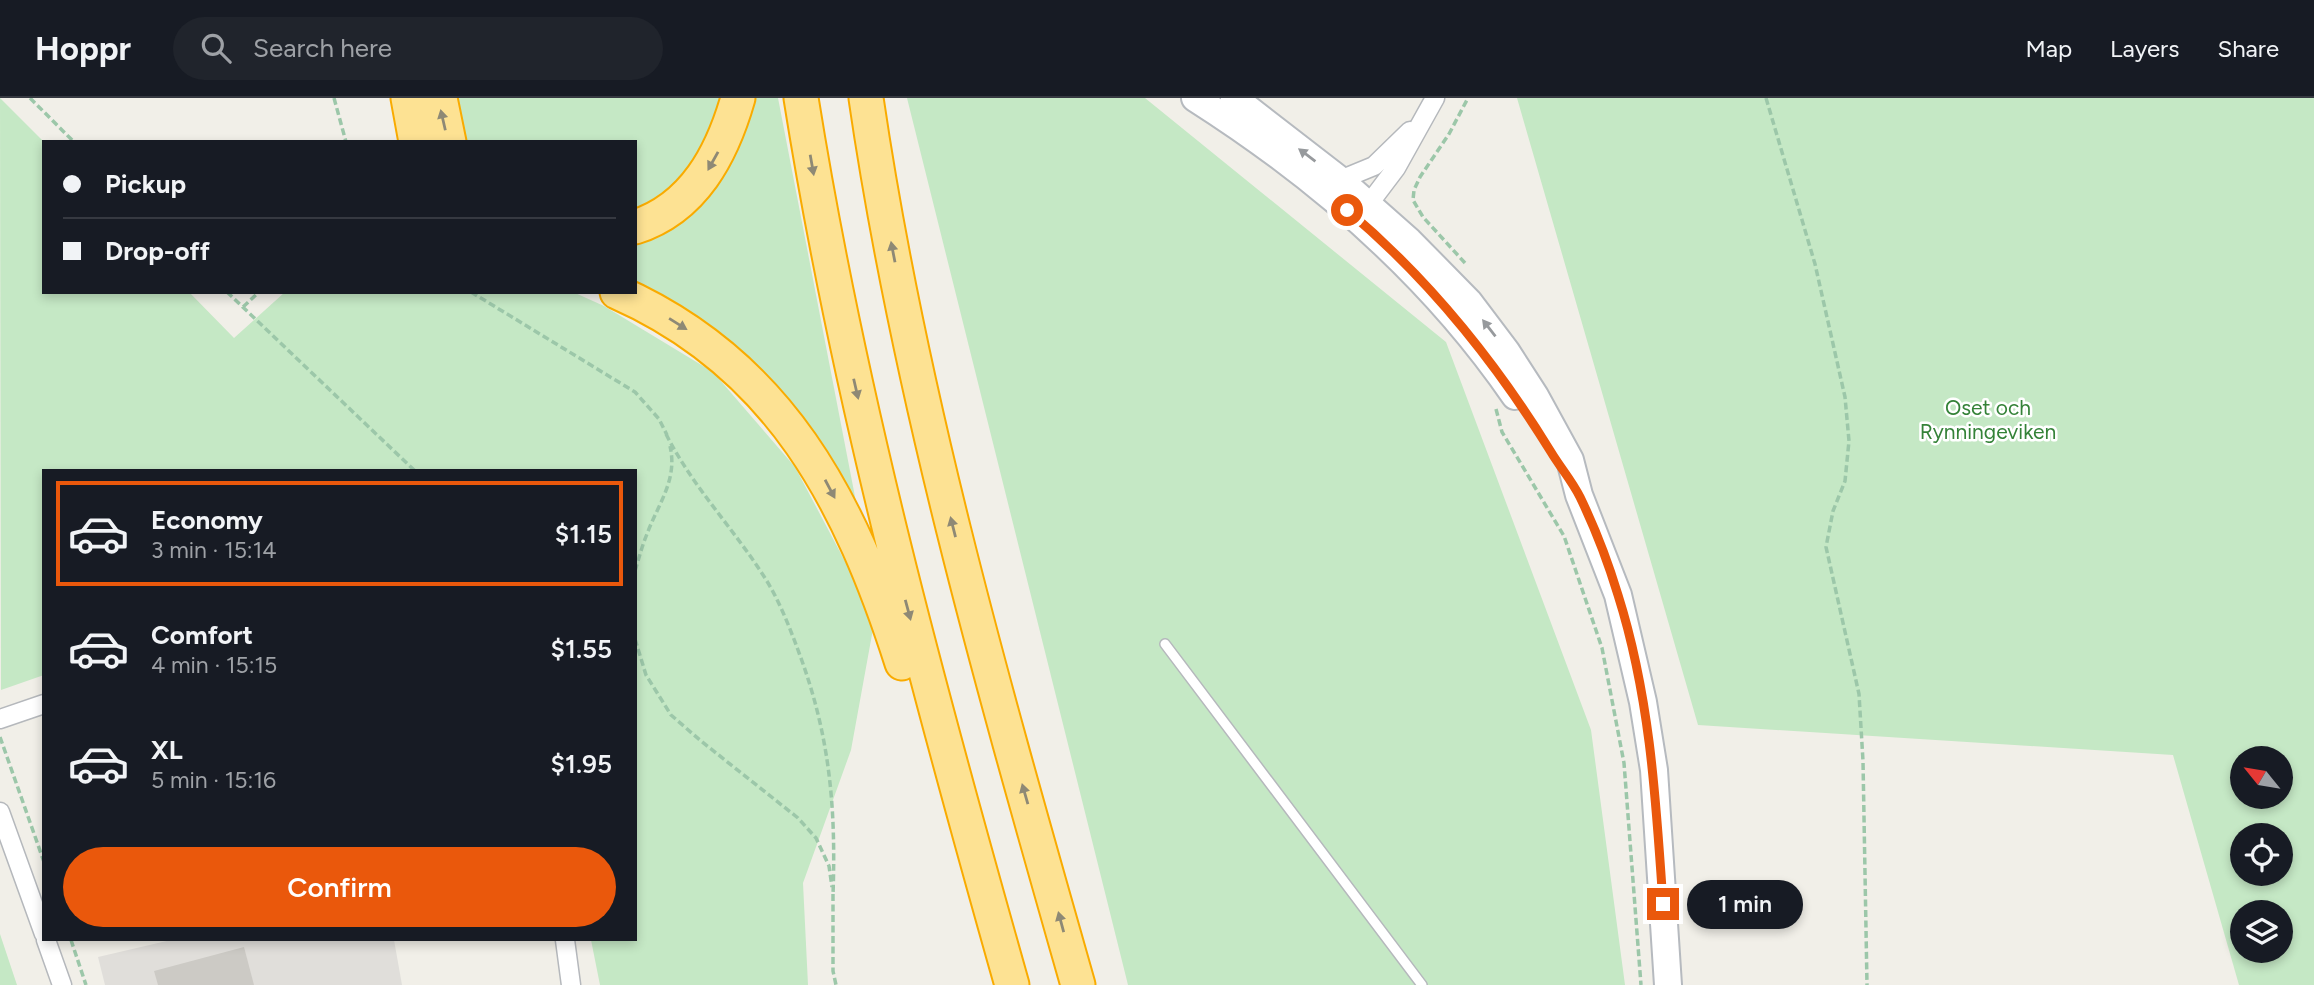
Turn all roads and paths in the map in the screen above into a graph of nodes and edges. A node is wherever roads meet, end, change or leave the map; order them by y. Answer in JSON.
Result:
{"nodes":[{"id":1,"x":30,"y":98,"type":"edge"},
{"id":2,"x":334,"y":98,"type":"edge"},
{"id":3,"x":408,"y":98,"type":"edge"},
{"id":4,"x":440,"y":98,"type":"edge"},
{"id":5,"x":738,"y":98,"type":"edge"},
{"id":6,"x":801,"y":98,"type":"edge"},
{"id":7,"x":866,"y":98,"type":"edge"},
{"id":8,"x":1195,"y":98,"type":"edge"},
{"id":9,"x":1234,"y":98,"type":"edge"},
{"id":10,"x":1468,"y":98,"type":"edge"},
{"id":11,"x":1766,"y":98,"type":"edge"},
{"id":12,"x":1432,"y":104,"type":"edge"},
{"id":13,"x":72,"y":140,"type":"edge"},
{"id":14,"x":345,"y":140,"type":"edge"},
{"id":15,"x":416,"y":140,"type":"edge"},
{"id":16,"x":448,"y":140,"type":"edge"},
{"id":17,"x":1340,"y":180,"type":"junction"},
{"id":18,"x":1363,"y":212,"type":"junction"},
{"id":19,"x":637,"y":226,"type":"edge"},
{"id":20,"x":1465,"y":264,"type":"dead end"},
{"id":21,"x":229,"y":294,"type":"edge"},
{"id":22,"x":257,"y":294,"type":"edge"},
{"id":23,"x":474,"y":294,"type":"edge"},
{"id":24,"x":621,"y":294,"type":"edge"},
{"id":25,"x":243,"y":307,"type":"junction"},
{"id":26,"x":1495,"y":401,"type":"dead end"},
{"id":27,"x":666,"y":434,"type":"junction"},
{"id":28,"x":413,"y":469,"type":"edge"},
{"id":29,"x":637,"y":564,"type":"edge"},
{"id":30,"x":1165,"y":644,"type":"dead end"},
{"id":31,"x":638,"y":656,"type":"edge"},
{"id":32,"x":42,"y":705,"type":"edge"},
{"id":33,"x":0,"y":719,"type":"edge"},
{"id":34,"x":0,"y":737,"type":"edge"},
{"id":35,"x":0,"y":812,"type":"edge"},
{"id":36,"x":42,"y":856,"type":"edge"},
{"id":37,"x":834,"y":895,"type":"junction"},
{"id":38,"x":42,"y":928,"type":"edge"},
{"id":39,"x":46,"y":941,"type":"edge"},
{"id":40,"x":71,"y":941,"type":"edge"},
{"id":41,"x":565,"y":941,"type":"edge"},
{"id":42,"x":62,"y":985,"type":"edge"},
{"id":43,"x":86,"y":985,"type":"edge"},
{"id":44,"x":571,"y":985,"type":"edge"},
{"id":45,"x":836,"y":985,"type":"edge"},
{"id":46,"x":1012,"y":985,"type":"edge"},
{"id":47,"x":1078,"y":985,"type":"edge"},
{"id":48,"x":1422,"y":985,"type":"edge"},
{"id":49,"x":1641,"y":985,"type":"edge"},
{"id":50,"x":1668,"y":985,"type":"edge"},
{"id":51,"x":1867,"y":985,"type":"edge"}],
"edges":[{"from":1,"to":13,"type":"path"},
{"from":2,"to":14,"type":"path"},
{"from":3,"to":15,"type":"highway"},
{"from":16,"to":4,"type":"highway","one_way":true},
{"from":5,"to":19,"type":"highway","one_way":true},
{"from":6,"to":46,"type":"highway","one_way":true},
{"from":47,"to":7,"type":"highway","one_way":true},
{"from":8,"to":18,"type":"street"},
{"from":17,"to":9,"type":"street","one_way":true},
{"from":10,"to":20,"type":"path"},
{"from":11,"to":51,"type":"path"},
{"from":12,"to":17,"type":"street"},
{"from":12,"to":18,"type":"street"},
{"from":17,"to":18,"type":"street"},
{"from":18,"to":50,"type":"street"},
{"from":21,"to":25,"type":"path"},
{"from":22,"to":25,"type":"path"},
{"from":23,"to":27,"type":"path"},
{"from":24,"to":46,"type":"highway","one_way":true},
{"from":25,"to":28,"type":"path"},
{"from":26,"to":49,"type":"path"},
{"from":27,"to":29,"type":"path"},
{"from":27,"to":37,"type":"path"},
{"from":30,"to":48,"type":"lane"},
{"from":31,"to":37,"type":"path"},
{"from":32,"to":33,"type":"street"},
{"from":34,"to":36,"type":"path"},
{"from":35,"to":38,"type":"street"},
{"from":37,"to":45,"type":"path"},
{"from":39,"to":42,"type":"street"},
{"from":40,"to":43,"type":"path"},
{"from":41,"to":44,"type":"street"}]}
